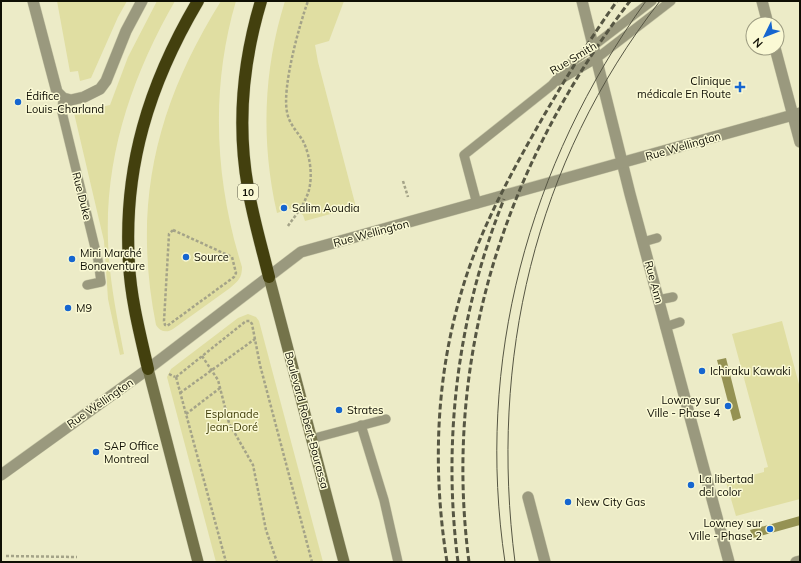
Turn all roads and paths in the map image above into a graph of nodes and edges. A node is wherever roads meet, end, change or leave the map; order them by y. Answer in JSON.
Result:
{"nodes":[{"id":1,"x":33,"y":1,"type":"edge"},
{"id":2,"x":142,"y":1,"type":"edge"},
{"id":3,"x":198,"y":1,"type":"edge"},
{"id":4,"x":261,"y":1,"type":"edge"},
{"id":5,"x":308,"y":1,"type":"edge"},
{"id":6,"x":582,"y":1,"type":"edge"},
{"id":7,"x":652,"y":1,"type":"edge"},
{"id":8,"x":671,"y":1,"type":"edge"},
{"id":9,"x":762,"y":1,"type":"edge"},
{"id":10,"x":766,"y":16,"type":"edge"},
{"id":11,"x":594,"y":47,"type":"junction"},
{"id":12,"x":777,"y":56,"type":"edge"},
{"id":13,"x":597,"y":58,"type":"junction"},
{"id":14,"x":552,"y":85,"type":"junction"},
{"id":15,"x":62,"y":98,"type":"junction"},
{"id":16,"x":796,"y":114,"type":"edge"},
{"id":17,"x":800,"y":142,"type":"edge"},
{"id":18,"x":623,"y":163,"type":"junction"},
{"id":19,"x":403,"y":181,"type":"dead end"},
{"id":20,"x":408,"y":197,"type":"dead end"},
{"id":21,"x":477,"y":204,"type":"junction"},
{"id":22,"x":288,"y":226,"type":"dead end"},
{"id":23,"x":657,"y":238,"type":"dead end"},
{"id":24,"x":643,"y":242,"type":"junction"},
{"id":25,"x":269,"y":277,"type":"junction"},
{"id":26,"x":87,"y":285,"type":"dead end"},
{"id":27,"x":673,"y":297,"type":"dead end"},
{"id":28,"x":658,"y":300,"type":"junction"},
{"id":29,"x":680,"y":322,"type":"dead end"},
{"id":30,"x":165,"y":325,"type":"joint"},
{"id":31,"x":665,"y":327,"type":"junction"},
{"id":32,"x":255,"y":339,"type":"junction"},
{"id":33,"x":202,"y":356,"type":"junction"},
{"id":34,"x":148,"y":369,"type":"junction"},
{"id":35,"x":211,"y":370,"type":"junction"},
{"id":36,"x":169,"y":374,"type":"dead end"},
{"id":37,"x":176,"y":377,"type":"junction"},
{"id":38,"x":220,"y":388,"type":"junction"},
{"id":39,"x":180,"y":393,"type":"junction"},
{"id":40,"x":186,"y":414,"type":"junction"},
{"id":41,"x":386,"y":419,"type":"dead end"},
{"id":42,"x":362,"y":425,"type":"junction"},
{"id":43,"x":312,"y":439,"type":"junction"},
{"id":44,"x":1,"y":475,"type":"edge"},
{"id":45,"x":528,"y":497,"type":"dead end"},
{"id":46,"x":6,"y":556,"type":"dead end"},
{"id":47,"x":77,"y":557,"type":"dead end"},
{"id":48,"x":800,"y":561,"type":"edge"},
{"id":49,"x":198,"y":562,"type":"edge"},
{"id":50,"x":226,"y":562,"type":"edge"},
{"id":51,"x":277,"y":562,"type":"edge"},
{"id":52,"x":312,"y":562,"type":"edge"},
{"id":53,"x":344,"y":562,"type":"edge"},
{"id":54,"x":398,"y":562,"type":"edge"},
{"id":55,"x":545,"y":562,"type":"edge"},
{"id":56,"x":729,"y":562,"type":"edge"},
{"id":57,"x":796,"y":562,"type":"edge"}],
"edges":[{"from":1,"to":15,"type":"street","name":"Rue Duke"},
{"from":2,"to":15,"type":"street"},
{"from":3,"to":34,"type":"highway"},
{"from":4,"to":25,"type":"highway","number":"10"},
{"from":5,"to":22,"type":"path"},
{"from":6,"to":11,"type":"street","name":"Rue Ann"},
{"from":7,"to":11,"type":"lane","name":"Rue Smith"},
{"from":8,"to":13,"type":"lane","name":"Rue Smith"},
{"from":9,"to":10,"type":"street"},
{"from":11,"to":13,"type":"street","name":"Rue Ann"},
{"from":11,"to":14,"type":"lane","name":"Rue Smith"},
{"from":12,"to":16,"type":"street"},
{"from":13,"to":14,"type":"lane","name":"Rue Smith"},
{"from":13,"to":18,"type":"street","name":"Rue Ann"},
{"from":14,"to":21,"type":"lane"},
{"from":15,"to":26,"type":"lane","name":"Rue Duke"},
{"from":16,"to":17,"type":"street"},
{"from":16,"to":18,"type":"street","name":"Rue Wellington"},
{"from":18,"to":21,"type":"street","name":"Rue Wellington"},
{"from":18,"to":24,"type":"street","name":"Rue Ann"},
{"from":19,"to":20,"type":"path"},
{"from":21,"to":25,"type":"street","name":"Rue Wellington"},
{"from":23,"to":24,"type":"lane"},
{"from":24,"to":28,"type":"street","name":"Rue Ann"},
{"from":25,"to":34,"type":"street","name":"Rue Wellington"},
{"from":25,"to":43,"type":"main road","name":"Boulevard Robert-Bourassa"},
{"from":27,"to":28,"type":"lane"},
{"from":28,"to":31,"type":"street","name":"Rue Ann"},
{"from":29,"to":31,"type":"lane"},
{"from":30,"to":30,"type":"path"},
{"from":31,"to":56,"type":"street","name":"Rue Ann"},
{"from":32,"to":33,"type":"path"},
{"from":32,"to":35,"type":"path"},
{"from":32,"to":52,"type":"path"},
{"from":33,"to":35,"type":"path"},
{"from":33,"to":37,"type":"path"},
{"from":34,"to":44,"type":"street","name":"Rue Wellington"},
{"from":34,"to":49,"type":"main road"},
{"from":35,"to":38,"type":"path"},
{"from":35,"to":39,"type":"path"},
{"from":36,"to":37,"type":"path"},
{"from":37,"to":39,"type":"path"},
{"from":38,"to":40,"type":"path"},
{"from":38,"to":51,"type":"path"},
{"from":39,"to":40,"type":"path"},
{"from":40,"to":50,"type":"path"},
{"from":41,"to":42,"type":"lane"},
{"from":42,"to":43,"type":"lane"},
{"from":42,"to":54,"type":"lane"},
{"from":43,"to":53,"type":"main road","name":"Boulevard Robert-Bourassa"},
{"from":45,"to":55,"type":"street"},
{"from":46,"to":47,"type":"path"},
{"from":48,"to":57,"type":"street"}]}
